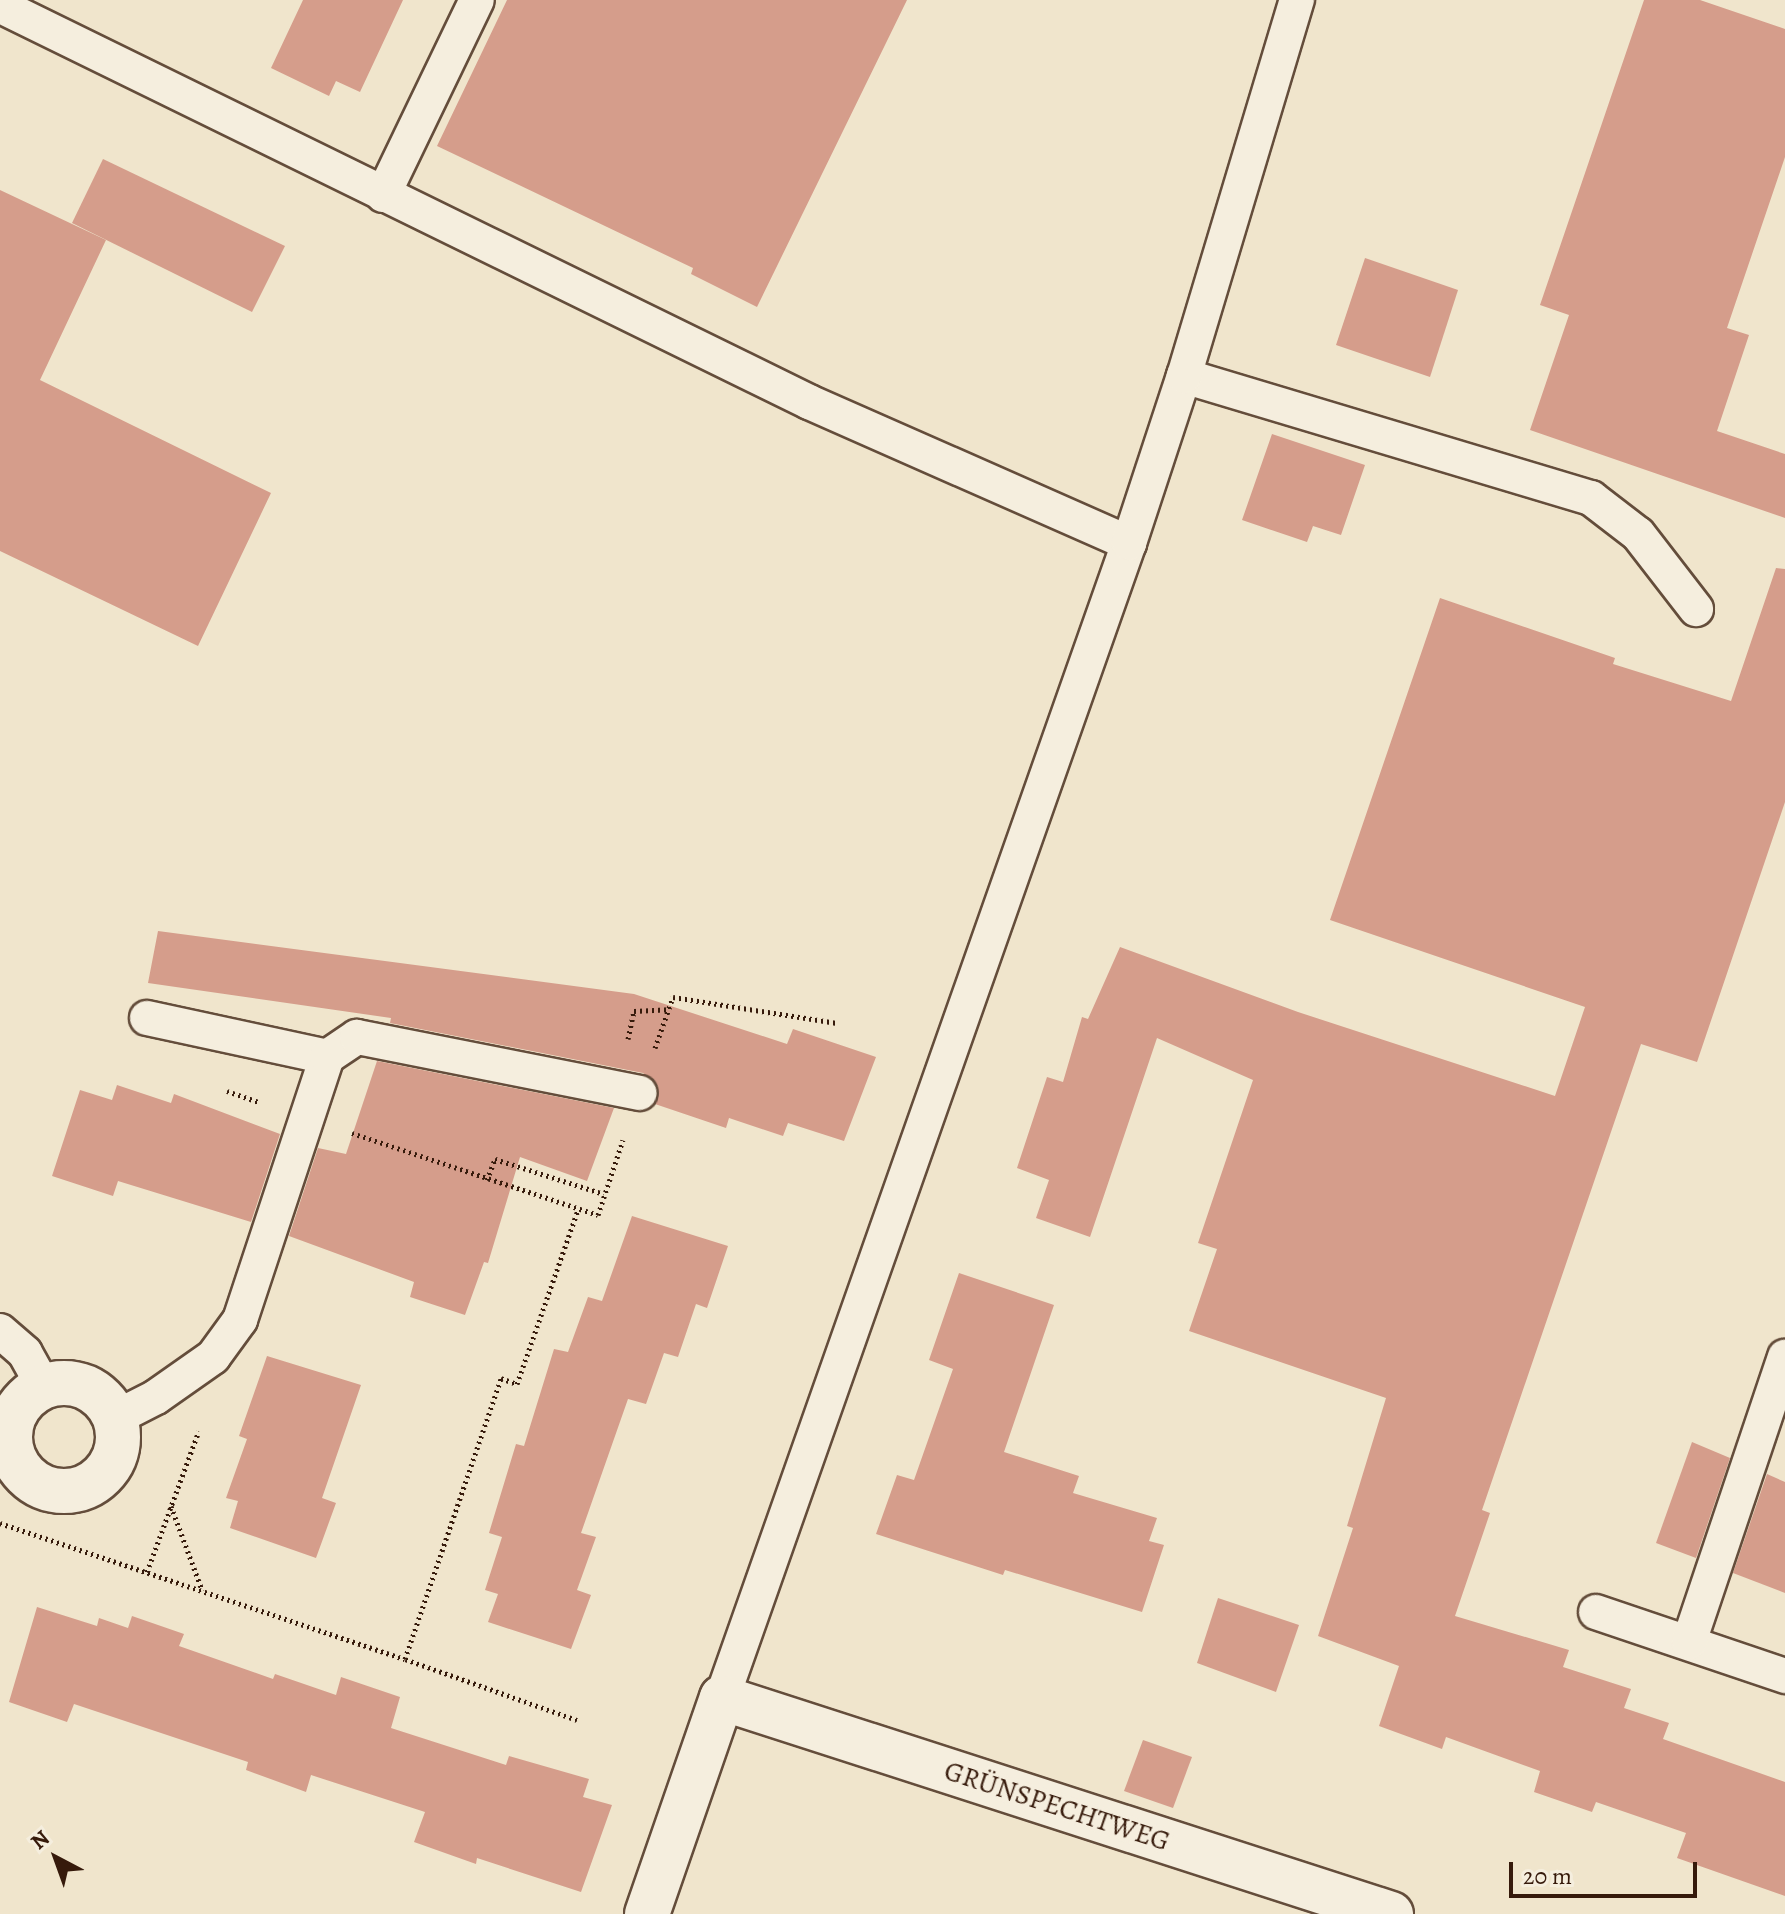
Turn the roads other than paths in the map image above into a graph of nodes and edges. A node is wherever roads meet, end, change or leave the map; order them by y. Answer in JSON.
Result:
{"nodes":[{"id":1,"x":477,"y":0,"type":"edge"},
{"id":2,"x":1297,"y":0,"type":"edge"},
{"id":3,"x":9,"y":10,"type":"dead end"},
{"id":4,"x":383,"y":195,"type":"junction"},
{"id":5,"x":1184,"y":376,"type":"junction"},
{"id":6,"x":1129,"y":543,"type":"junction"},
{"id":7,"x":1696,"y":609,"type":"dead end"},
{"id":8,"x":147,"y":1018,"type":"dead end"},
{"id":9,"x":327,"y":1057,"type":"junction"},
{"id":10,"x":639,"y":1093,"type":"dead end"},
{"id":11,"x":0,"y":1331,"type":"edge"},
{"id":12,"x":1785,"y":1357,"type":"edge"},
{"id":13,"x":44,"y":1387,"type":"junction"},
{"id":14,"x":115,"y":1418,"type":"junction"},
{"id":15,"x":8,"y":1468,"type":"edge"},
{"id":16,"x":1596,"y":1612,"type":"dead end"},
{"id":17,"x":1689,"y":1642,"type":"junction"},
{"id":18,"x":1785,"y":1676,"type":"edge"},
{"id":19,"x":722,"y":1698,"type":"junction"},
{"id":20,"x":647,"y":1914,"type":"edge"},
{"id":21,"x":1391,"y":1914,"type":"edge"}],
"edges":[{"from":1,"to":4,"type":"lane"},
{"from":2,"to":5,"type":"lane"},
{"from":3,"to":4,"type":"lane"},
{"from":4,"to":6,"type":"lane"},
{"from":5,"to":6,"type":"lane"},
{"from":5,"to":7,"type":"lane"},
{"from":6,"to":19,"type":"lane"},
{"from":8,"to":9,"type":"lane"},
{"from":9,"to":10,"type":"lane"},
{"from":9,"to":14,"type":"lane"},
{"from":11,"to":13,"type":"lane"},
{"from":12,"to":17,"type":"lane"},
{"from":13,"to":14,"type":"street"},
{"from":13,"to":15,"type":"street"},
{"from":14,"to":15,"type":"street"},
{"from":16,"to":17,"type":"lane"},
{"from":17,"to":18,"type":"lane"},
{"from":19,"to":20,"type":"street"},
{"from":19,"to":21,"type":"street","name":"GRÜNSPECHTWEG"}]}
